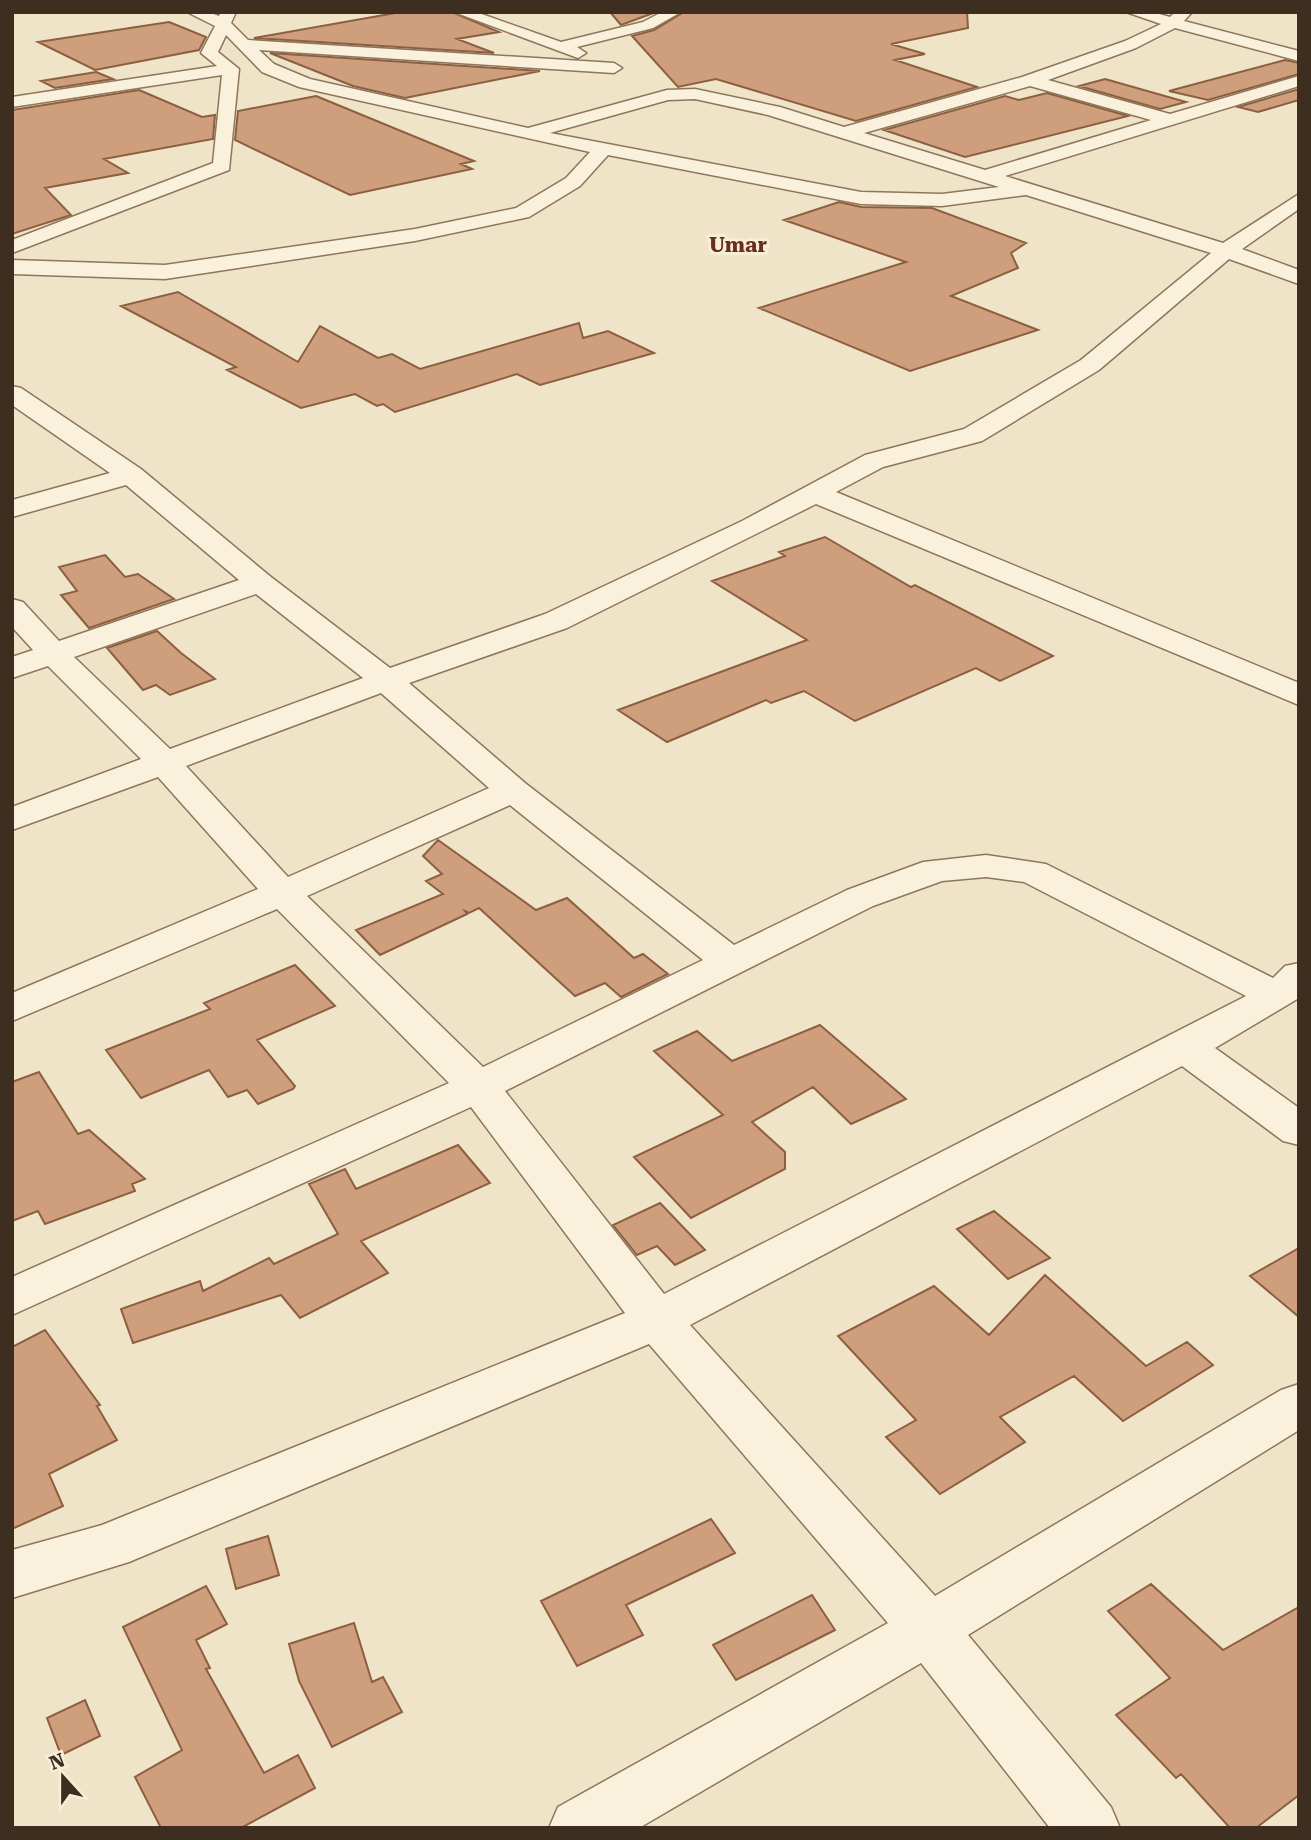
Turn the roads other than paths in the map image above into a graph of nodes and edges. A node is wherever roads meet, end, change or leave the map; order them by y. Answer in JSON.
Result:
{"nodes":[{"id":1,"x":194,"y":12,"type":"edge"},
{"id":2,"x":461,"y":12,"type":"edge"},
{"id":3,"x":674,"y":12,"type":"edge"},
{"id":4,"x":1133,"y":12,"type":"edge"},
{"id":5,"x":1185,"y":12,"type":"edge"},
{"id":6,"x":225,"y":18,"type":"edge"},
{"id":7,"x":1170,"y":23,"type":"junction"},
{"id":8,"x":240,"y":44,"type":"junction"},
{"id":9,"x":562,"y":46,"type":"junction"},
{"id":10,"x":1299,"y":56,"type":"edge"},
{"id":11,"x":231,"y":69,"type":"junction"},
{"id":12,"x":647,"y":80,"type":"dead end"},
{"id":13,"x":1029,"y":80,"type":"junction"},
{"id":14,"x":1299,"y":81,"type":"edge"},
{"id":15,"x":680,"y":93,"type":"junction"},
{"id":16,"x":12,"y":102,"type":"edge"},
{"id":17,"x":1171,"y":120,"type":"junction"},
{"id":18,"x":530,"y":132,"type":"junction"},
{"id":19,"x":844,"y":133,"type":"junction"},
{"id":20,"x":604,"y":148,"type":"junction"},
{"id":21,"x":985,"y":176,"type":"junction"},
{"id":22,"x":1029,"y":189,"type":"junction"},
{"id":23,"x":1299,"y":200,"type":"edge"},
{"id":24,"x":12,"y":247,"type":"edge"},
{"id":25,"x":1226,"y":251,"type":"junction"},
{"id":26,"x":12,"y":267,"type":"edge"},
{"id":27,"x":1299,"y":277,"type":"edge"},
{"id":28,"x":12,"y":393,"type":"edge"},
{"id":29,"x":131,"y":475,"type":"junction"},
{"id":30,"x":816,"y":494,"type":"junction"},
{"id":31,"x":12,"y":509,"type":"edge"},
{"id":32,"x":260,"y":583,"type":"junction"},
{"id":33,"x":12,"y":608,"type":"edge"},
{"id":34,"x":54,"y":655,"type":"junction"},
{"id":35,"x":12,"y":668,"type":"edge"},
{"id":36,"x":386,"y":680,"type":"junction"},
{"id":37,"x":1299,"y":695,"type":"edge"},
{"id":38,"x":164,"y":762,"type":"junction"},
{"id":39,"x":513,"y":790,"type":"junction"},
{"id":40,"x":12,"y":818,"type":"edge"},
{"id":41,"x":282,"y":893,"type":"junction"},
{"id":42,"x":732,"y":963,"type":"junction"},
{"id":43,"x":1288,"y":985,"type":"edge"},
{"id":44,"x":12,"y":1008,"type":"edge"},
{"id":45,"x":1185,"y":1047,"type":"junction"},
{"id":46,"x":478,"y":1087,"type":"junction"},
{"id":47,"x":1299,"y":1130,"type":"edge"},
{"id":48,"x":12,"y":1297,"type":"edge"},
{"id":49,"x":657,"y":1320,"type":"junction"},
{"id":50,"x":1299,"y":1404,"type":"edge"},
{"id":51,"x":12,"y":1574,"type":"edge"},
{"id":52,"x":929,"y":1629,"type":"junction"},
{"id":53,"x":580,"y":1828,"type":"edge"},
{"id":54,"x":1089,"y":1828,"type":"edge"}],
"edges":[{"from":1,"to":6,"type":"street"},
{"from":2,"to":9,"type":"street"},
{"from":3,"to":9,"type":"street"},
{"from":4,"to":7,"type":"street"},
{"from":5,"to":7,"type":"street"},
{"from":6,"to":8,"type":"street"},
{"from":6,"to":11,"type":"street"},
{"from":7,"to":10,"type":"street"},
{"from":7,"to":13,"type":"street"},
{"from":8,"to":9,"type":"street"},
{"from":8,"to":18,"type":"street"},
{"from":11,"to":16,"type":"street"},
{"from":11,"to":24,"type":"street"},
{"from":12,"to":15,"type":"street"},
{"from":13,"to":17,"type":"street"},
{"from":13,"to":19,"type":"street"},
{"from":14,"to":17,"type":"street"},
{"from":15,"to":18,"type":"street"},
{"from":15,"to":19,"type":"street"},
{"from":17,"to":21,"type":"street"},
{"from":18,"to":20,"type":"street"},
{"from":19,"to":21,"type":"street"},
{"from":20,"to":22,"type":"street"},
{"from":20,"to":26,"type":"street"},
{"from":21,"to":22,"type":"street"},
{"from":22,"to":25,"type":"street"},
{"from":23,"to":25,"type":"street"},
{"from":25,"to":27,"type":"street"},
{"from":25,"to":30,"type":"street"},
{"from":28,"to":29,"type":"street"},
{"from":29,"to":31,"type":"street"},
{"from":29,"to":32,"type":"street"},
{"from":30,"to":36,"type":"street"},
{"from":30,"to":37,"type":"street"},
{"from":32,"to":34,"type":"street"},
{"from":32,"to":36,"type":"street"},
{"from":33,"to":34,"type":"street"},
{"from":34,"to":35,"type":"street"},
{"from":34,"to":38,"type":"street"},
{"from":36,"to":38,"type":"street"},
{"from":36,"to":39,"type":"street"},
{"from":38,"to":40,"type":"street"},
{"from":38,"to":41,"type":"street"},
{"from":39,"to":41,"type":"street"},
{"from":39,"to":42,"type":"street"},
{"from":41,"to":44,"type":"street"},
{"from":41,"to":46,"type":"street"},
{"from":42,"to":43,"type":"street"},
{"from":42,"to":46,"type":"street"},
{"from":43,"to":45,"type":"street"},
{"from":45,"to":47,"type":"street"},
{"from":45,"to":49,"type":"street"},
{"from":46,"to":48,"type":"street"},
{"from":46,"to":49,"type":"street"},
{"from":49,"to":51,"type":"street"},
{"from":49,"to":52,"type":"street"},
{"from":50,"to":52,"type":"street"},
{"from":52,"to":53,"type":"street"},
{"from":52,"to":54,"type":"street"}]}
